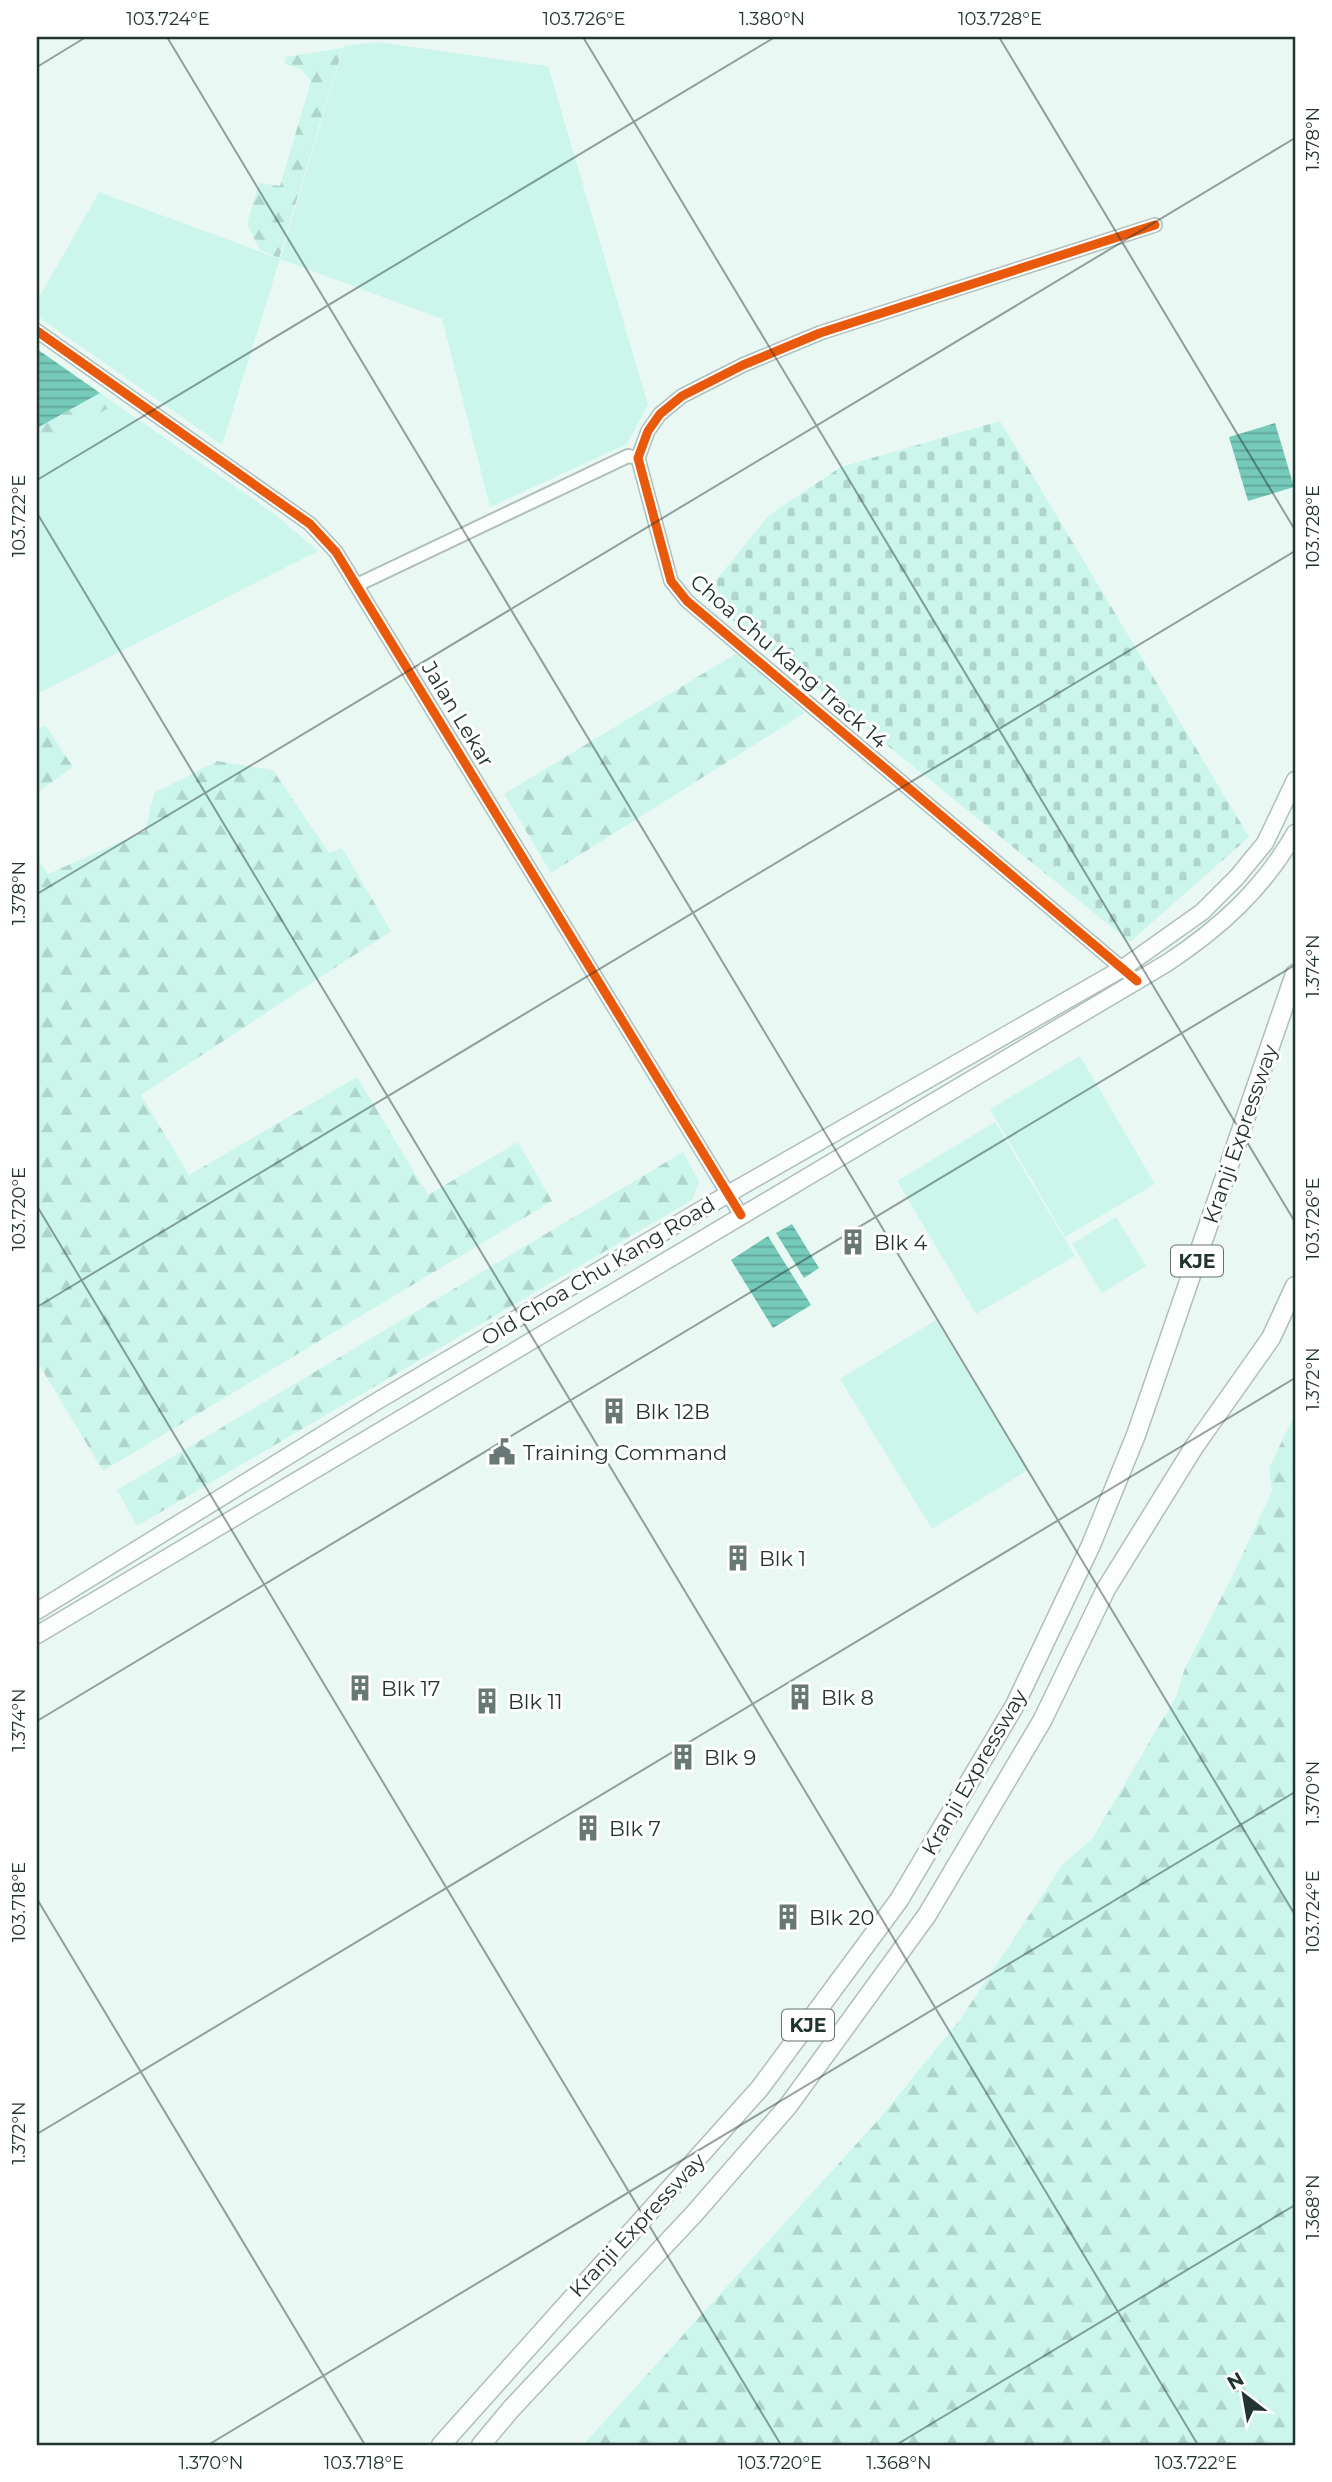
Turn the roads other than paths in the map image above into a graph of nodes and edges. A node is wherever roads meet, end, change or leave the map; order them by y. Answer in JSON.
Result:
{"nodes":[{"id":1,"x":1155,"y":225,"type":"dead end"},
{"id":2,"x":37,"y":331,"type":"edge"},
{"id":3,"x":638,"y":458,"type":"junction"},
{"id":4,"x":357,"y":585,"type":"junction"},
{"id":5,"x":1295,"y":780,"type":"edge"},
{"id":6,"x":1295,"y":833,"type":"edge"},
{"id":7,"x":1123,"y":968,"type":"junction"},
{"id":8,"x":1295,"y":974,"type":"edge"},
{"id":9,"x":1137,"y":981,"type":"junction"},
{"id":10,"x":728,"y":1194,"type":"junction"},
{"id":11,"x":741,"y":1215,"type":"junction"},
{"id":12,"x":1295,"y":1286,"type":"edge"},
{"id":13,"x":374,"y":1403,"type":"junction"},
{"id":14,"x":401,"y":1417,"type":"junction"},
{"id":15,"x":40,"y":1606,"type":"edge"},
{"id":16,"x":37,"y":1635,"type":"edge"},
{"id":17,"x":441,"y":2445,"type":"edge"},
{"id":18,"x":481,"y":2445,"type":"edge"}],
"edges":[{"from":1,"to":3,"type":"street"},
{"from":2,"to":4,"type":"street","name":"Jalan Lekar"},
{"from":3,"to":4,"type":"street"},
{"from":3,"to":7,"type":"street","name":"Choa Chu Kang Track 14"},
{"from":4,"to":10,"type":"street","name":"Jalan Lekar"},
{"from":5,"to":7,"type":"main road","name":"Old Choa Chu Kang Road"},
{"from":6,"to":9,"type":"main road","name":"Old Choa Chu Kang Road"},
{"from":7,"to":9,"type":"street","name":"Choa Chu Kang Track 14"},
{"from":7,"to":10,"type":"main road","name":"Old Choa Chu Kang Road"},
{"from":8,"to":17,"type":"highway","name":"Kranji Expressway","number":"KJE"},
{"from":9,"to":11,"type":"main road","name":"Old Choa Chu Kang Road"},
{"from":10,"to":11,"type":"street","name":"Jalan Lekar"},
{"from":10,"to":13,"type":"main road","name":"Old Choa Chu Kang Road"},
{"from":11,"to":14,"type":"main road","name":"Old Choa Chu Kang Road"},
{"from":12,"to":18,"type":"highway","name":"Kranji Expressway","number":"KJE"},
{"from":13,"to":14,"type":"main road"},
{"from":13,"to":15,"type":"main road","name":"Old Choa Chu Kang Road"},
{"from":14,"to":16,"type":"main road","name":"Old Choa Chu Kang Road"}]}
